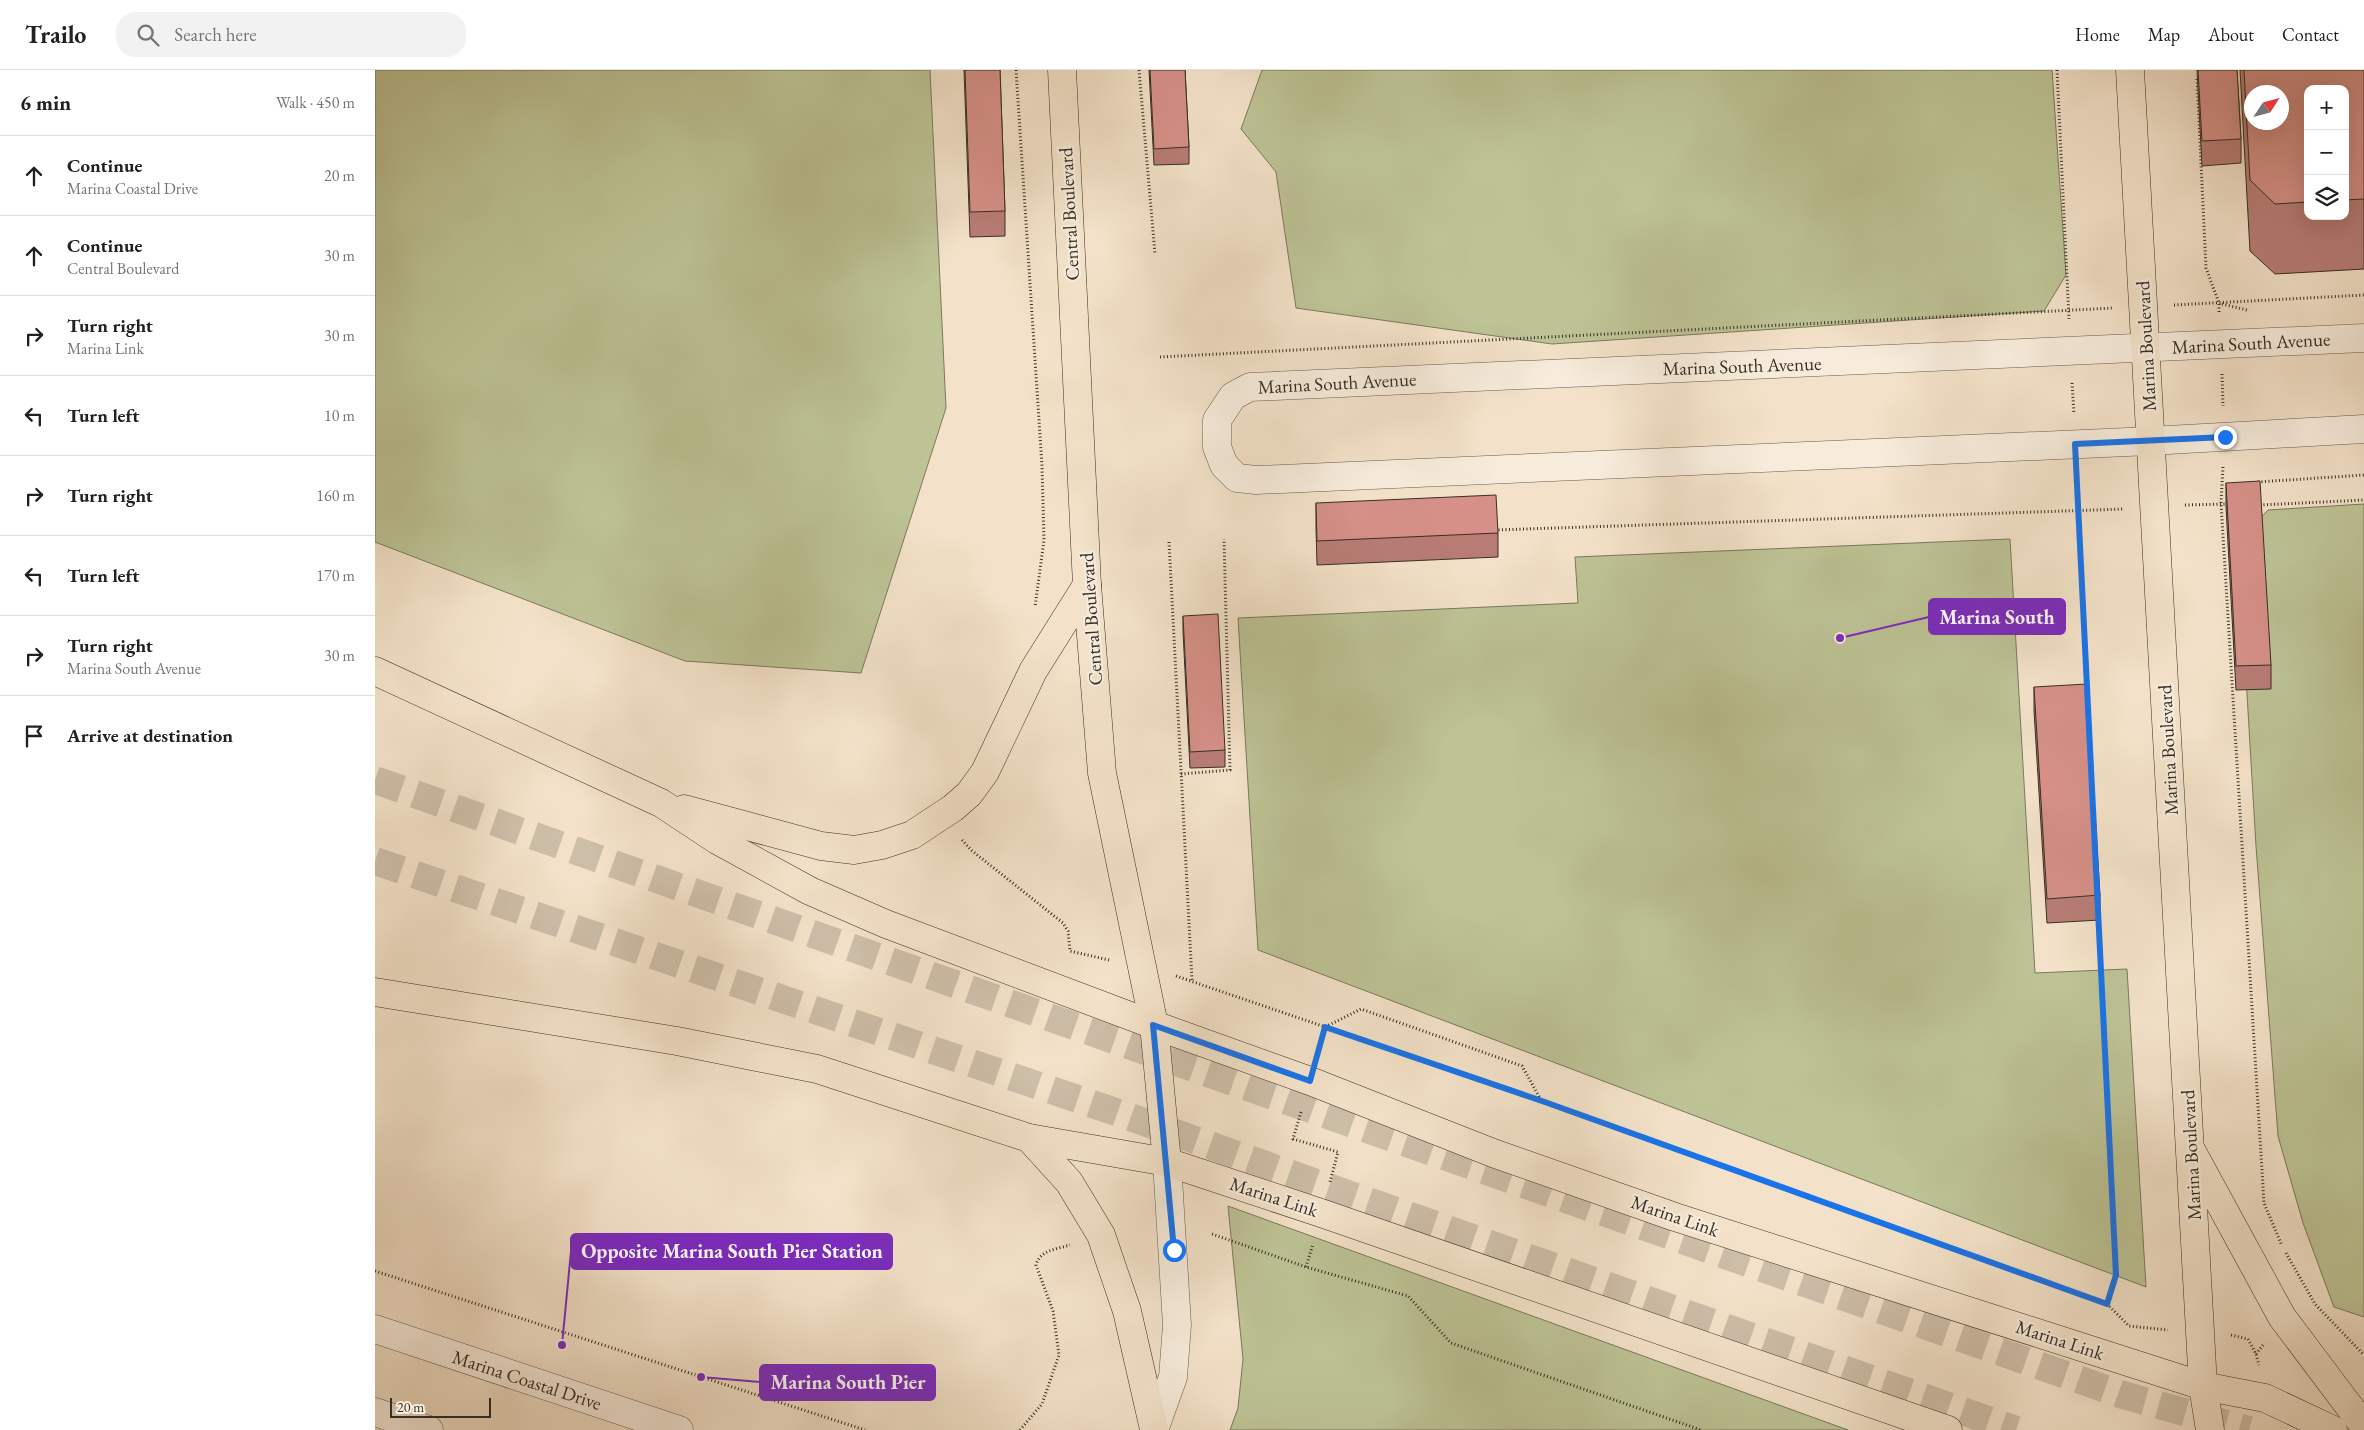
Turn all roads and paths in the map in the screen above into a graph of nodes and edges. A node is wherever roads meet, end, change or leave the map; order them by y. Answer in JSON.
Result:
{"nodes":[{"id":1,"x":1016,"y":70,"type":"edge"},
{"id":2,"x":1062,"y":70,"type":"edge"},
{"id":3,"x":1139,"y":70,"type":"edge"},
{"id":4,"x":2057,"y":70,"type":"edge"},
{"id":5,"x":2130,"y":70,"type":"edge"},
{"id":6,"x":2197,"y":70,"type":"edge"},
{"id":7,"x":1155,"y":254,"type":"dead end"},
{"id":8,"x":2364,"y":295,"type":"edge"},
{"id":9,"x":2069,"y":309,"type":"junction"},
{"id":10,"x":2364,"y":338,"type":"edge"},
{"id":11,"x":2145,"y":348,"type":"junction"},
{"id":12,"x":2071,"y":352,"type":"junction"},
{"id":13,"x":1160,"y":357,"type":"dead end"},
{"id":14,"x":2364,"y":429,"type":"edge"},
{"id":15,"x":2150,"y":441,"type":"junction"},
{"id":16,"x":2075,"y":444,"type":"junction"},
{"id":17,"x":2364,"y":476,"type":"edge"},
{"id":18,"x":2251,"y":486,"type":"edge"},
{"id":19,"x":2228,"y":499,"type":"edge"},
{"id":20,"x":2364,"y":500,"type":"edge"},
{"id":21,"x":2221,"y":503,"type":"junction"},
{"id":22,"x":2238,"y":504,"type":"edge"},
{"id":23,"x":2255,"y":505,"type":"edge"},
{"id":24,"x":2079,"y":511,"type":"junction"},
{"id":25,"x":1494,"y":530,"type":"edge"},
{"id":26,"x":1224,"y":540,"type":"dead end"},
{"id":27,"x":1169,"y":542,"type":"dead end"},
{"id":28,"x":1087,"y":585,"type":"junction"},
{"id":29,"x":1034,"y":611,"type":"dead end"},
{"id":30,"x":375,"y":671,"type":"edge"},
{"id":31,"x":2088,"y":690,"type":"edge"},
{"id":32,"x":1181,"y":774,"type":"junction"},
{"id":33,"x":661,"y":802,"type":"junction"},
{"id":34,"x":959,"y":836,"type":"dead end"},
{"id":35,"x":2098,"y":908,"type":"edge"},
{"id":36,"x":1070,"y":951,"type":"dead end"},
{"id":37,"x":375,"y":992,"type":"edge"},
{"id":38,"x":1153,"y":1025,"type":"junction"},
{"id":39,"x":1325,"y":1027,"type":"junction"},
{"id":40,"x":1310,"y":1081,"type":"junction"},
{"id":41,"x":1542,"y":1101,"type":"junction"},
{"id":42,"x":1029,"y":1138,"type":"junction"},
{"id":43,"x":2191,"y":1150,"type":"junction"},
{"id":44,"x":1167,"y":1162,"type":"junction"},
{"id":45,"x":1321,"y":1213,"type":"junction"},
{"id":46,"x":1212,"y":1234,"type":"dead end"},
{"id":47,"x":1101,"y":1235,"type":"junction"},
{"id":48,"x":1306,"y":1267,"type":"junction"},
{"id":49,"x":375,"y":1271,"type":"edge"},
{"id":50,"x":375,"y":1329,"type":"edge"},
{"id":51,"x":2364,"y":1355,"type":"edge"},
{"id":52,"x":2203,"y":1386,"type":"junction"},
{"id":53,"x":375,"y":1412,"type":"edge"},
{"id":54,"x":2364,"y":1426,"type":"edge"},
{"id":55,"x":429,"y":1430,"type":"edge"},
{"id":56,"x":679,"y":1430,"type":"edge"},
{"id":57,"x":865,"y":1430,"type":"edge"},
{"id":58,"x":1020,"y":1430,"type":"edge"},
{"id":59,"x":1154,"y":1430,"type":"edge"},
{"id":60,"x":1701,"y":1430,"type":"edge"},
{"id":61,"x":1948,"y":1430,"type":"edge"},
{"id":62,"x":2210,"y":1430,"type":"edge"},
{"id":63,"x":2333,"y":1430,"type":"edge"}],
"edges":[{"from":1,"to":29,"type":"path"},
{"from":2,"to":28,"type":"main road","name":"Central Boulevard"},
{"from":3,"to":7,"type":"path"},
{"from":4,"to":9,"type":"path"},
{"from":5,"to":11,"type":"main road","name":"Marina Boulevard"},
{"from":6,"to":8,"type":"path"},
{"from":9,"to":12,"type":"path"},
{"from":9,"to":13,"type":"path"},
{"from":10,"to":11,"type":"street","name":"Marina South Avenue"},
{"from":11,"to":12,"type":"street","name":"Marina South Avenue"},
{"from":11,"to":15,"type":"main road","name":"Marina Boulevard"},
{"from":12,"to":16,"type":"path"},
{"from":12,"to":16,"type":"street","name":"Marina South Avenue"},
{"from":14,"to":15,"type":"street","name":"Marina South Avenue"},
{"from":15,"to":16,"type":"street","name":"Marina South Avenue"},
{"from":15,"to":43,"type":"main road","name":"Marina Boulevard"},
{"from":16,"to":24,"type":"path"},
{"from":17,"to":18,"type":"path"},
{"from":19,"to":21,"type":"path"},
{"from":20,"to":23,"type":"path"},
{"from":21,"to":22,"type":"path"},
{"from":21,"to":51,"type":"path"},
{"from":24,"to":25,"type":"path"},
{"from":24,"to":31,"type":"path"},
{"from":26,"to":32,"type":"path"},
{"from":27,"to":32,"type":"path"},
{"from":28,"to":33,"type":"main road"},
{"from":28,"to":38,"type":"main road","name":"Central Boulevard"},
{"from":30,"to":33,"type":"main road"},
{"from":32,"to":39,"type":"path"},
{"from":33,"to":38,"type":"main road","name":"Marina Link"},
{"from":34,"to":36,"type":"path"},
{"from":35,"to":41,"type":"path"},
{"from":37,"to":42,"type":"main road","name":"Marina Link"},
{"from":38,"to":40,"type":"main road","name":"Marina Link"},
{"from":38,"to":44,"type":"main road","name":"Central Boulevard"},
{"from":39,"to":40,"type":"path"},
{"from":39,"to":41,"type":"path"},
{"from":39,"to":41,"type":"path"},
{"from":40,"to":45,"type":"path"},
{"from":40,"to":52,"type":"main road","name":"Marina Link"},
{"from":42,"to":44,"type":"main road","name":"Marina Link"},
{"from":42,"to":47,"type":"main road"},
{"from":43,"to":52,"type":"main road","name":"Marina Boulevard"},
{"from":43,"to":54,"type":"main road"},
{"from":44,"to":45,"type":"main road","name":"Marina Link"},
{"from":44,"to":59,"type":"street"},
{"from":45,"to":48,"type":"path"},
{"from":45,"to":61,"type":"main road","name":"Marina Link"},
{"from":46,"to":48,"type":"path"},
{"from":47,"to":58,"type":"path"},
{"from":47,"to":59,"type":"main road"},
{"from":48,"to":60,"type":"path"},
{"from":49,"to":57,"type":"path"},
{"from":50,"to":56,"type":"street","name":"Marina Coastal Drive"},
{"from":52,"to":62,"type":"main road","name":"Marina Boulevard"},
{"from":52,"to":63,"type":"main road","name":"Marina Link"},
{"from":53,"to":55,"type":"street"}]}
